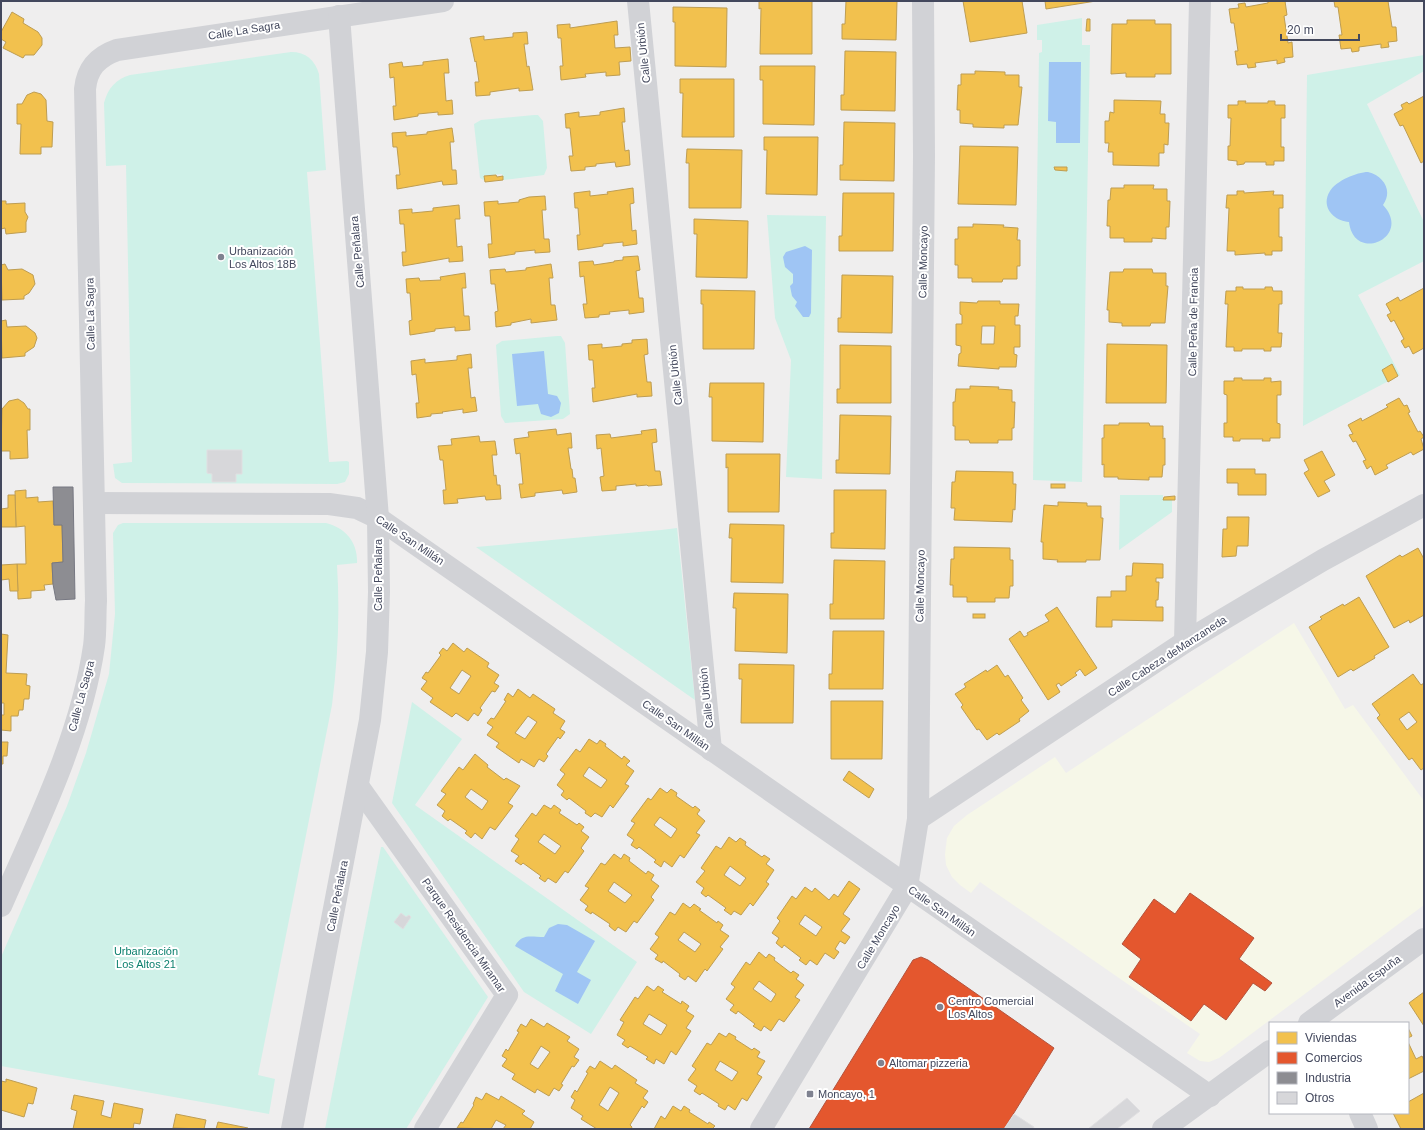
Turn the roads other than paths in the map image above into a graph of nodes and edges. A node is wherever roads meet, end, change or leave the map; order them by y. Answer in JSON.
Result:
{"nodes":[{"id":1,"x":444,"y":1,"type":"edge"},
{"id":2,"x":638,"y":1,"type":"edge"},
{"id":3,"x":923,"y":1,"type":"edge"},
{"id":4,"x":1200,"y":1,"type":"edge"},
{"id":5,"x":339,"y":16,"type":"junction"},
{"id":6,"x":94,"y":503,"type":"junction"},
{"id":7,"x":1424,"y":504,"type":"edge"},
{"id":8,"x":378,"y":518,"type":"junction"},
{"id":9,"x":1185,"y":642,"type":"junction"},
{"id":10,"x":711,"y":750,"type":"junction"},
{"id":11,"x":358,"y":786,"type":"junction"},
{"id":12,"x":918,"y":819,"type":"junction"},
{"id":13,"x":907,"y":887,"type":"junction"},
{"id":14,"x":1,"y":906,"type":"edge"},
{"id":15,"x":1424,"y":939,"type":"edge"},
{"id":16,"x":1314,"y":1022,"type":"edge"},
{"id":17,"x":1269,"y":1052,"type":"edge"},
{"id":18,"x":1210,"y":1096,"type":"junction"},
{"id":19,"x":1360,"y":1114,"type":"edge"},
{"id":20,"x":292,"y":1129,"type":"edge"},
{"id":21,"x":425,"y":1129,"type":"edge"},
{"id":22,"x":761,"y":1129,"type":"edge"},
{"id":23,"x":1163,"y":1129,"type":"edge"},
{"id":24,"x":1367,"y":1129,"type":"edge"}],
"edges":[{"from":1,"to":5,"type":"street","name":"Calle La Sagra"},
{"from":2,"to":10,"type":"street","name":"Calle Urbión"},
{"from":3,"to":12,"type":"street","name":"Calle Moncayo"},
{"from":4,"to":9,"type":"street","name":"Calle Peña de Francia"},
{"from":5,"to":6,"type":"street","name":"Calle La Sagra"},
{"from":5,"to":8,"type":"street","name":"Calle Peñalara"},
{"from":6,"to":8,"type":"street","name":"Calle San Millán"},
{"from":6,"to":14,"type":"street","name":"Calle La Sagra"},
{"from":7,"to":9,"type":"street","name":"Calle Cabeza deManzaneda"},
{"from":8,"to":10,"type":"street","name":"Calle San Millán"},
{"from":8,"to":11,"type":"street","name":"Calle Peñalara"},
{"from":9,"to":12,"type":"street","name":"Calle Cabeza deManzaneda"},
{"from":10,"to":13,"type":"street","name":"Calle San Millán"},
{"from":11,"to":20,"type":"street","name":"Calle Peñalara"},
{"from":11,"to":21,"type":"street","name":"Parque Residencia Miramar"},
{"from":12,"to":13,"type":"street","name":"Calle Moncayo"},
{"from":13,"to":18,"type":"street","name":"Calle San Millán"},
{"from":13,"to":22,"type":"street","name":"Calle Moncayo"},
{"from":15,"to":16,"type":"street","name":"Avenida Espuña"},
{"from":17,"to":18,"type":"street"},
{"from":18,"to":23,"type":"street"},
{"from":19,"to":24,"type":"street"}]}
